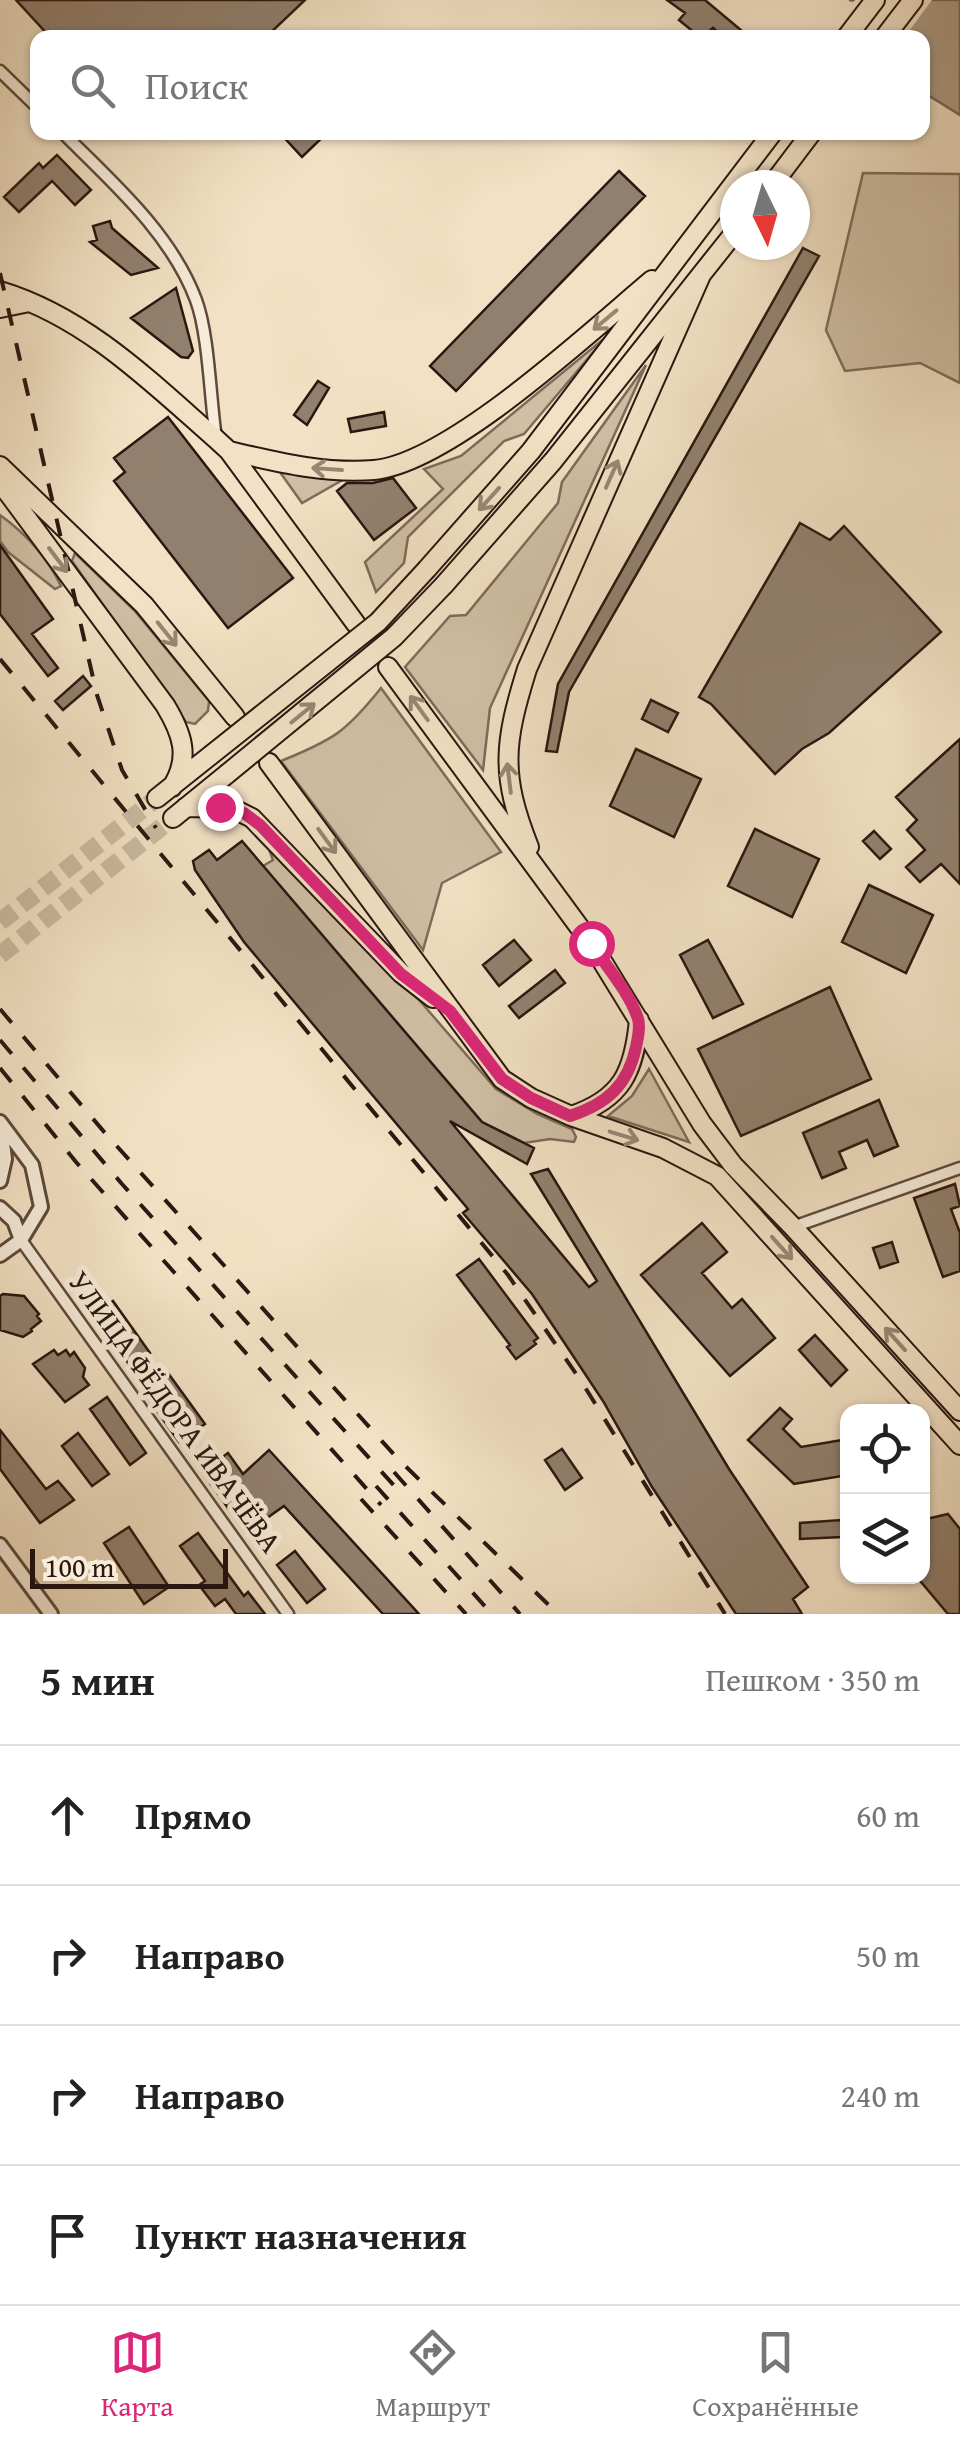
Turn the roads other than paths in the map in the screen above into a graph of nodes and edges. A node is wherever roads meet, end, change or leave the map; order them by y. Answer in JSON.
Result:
{"nodes":[{"id":1,"x":875,"y":0,"type":"edge"},
{"id":2,"x":913,"y":0,"type":"edge"},
{"id":3,"x":852,"y":30,"type":"edge"},
{"id":4,"x":890,"y":30,"type":"edge"},
{"id":5,"x":0,"y":71,"type":"edge"},
{"id":6,"x":30,"y":100,"type":"edge"},
{"id":7,"x":70,"y":140,"type":"edge"},
{"id":8,"x":767,"y":140,"type":"edge"},
{"id":9,"x":806,"y":140,"type":"edge"},
{"id":10,"x":783,"y":170,"type":"edge"},
{"id":11,"x":720,"y":251,"type":"edge"},
{"id":12,"x":679,"y":256,"type":"junction"},
{"id":13,"x":701,"y":275,"type":"junction"},
{"id":14,"x":0,"y":291,"type":"edge"},
{"id":15,"x":35,"y":302,"type":"junction"},
{"id":16,"x":0,"y":308,"type":"edge"},
{"id":17,"x":222,"y":445,"type":"junction"},
{"id":18,"x":0,"y":466,"type":"edge"},
{"id":19,"x":0,"y":482,"type":"edge"},
{"id":20,"x":356,"y":624,"type":"dead end"},
{"id":21,"x":388,"y":666,"type":"dead end"},
{"id":22,"x":235,"y":717,"type":"dead end"},
{"id":23,"x":269,"y":762,"type":"dead end"},
{"id":24,"x":538,"y":870,"type":"junction"},
{"id":25,"x":450,"y":1011,"type":"junction"},
{"id":26,"x":639,"y":1019,"type":"junction"},
{"id":27,"x":570,"y":1116,"type":"junction"},
{"id":28,"x":0,"y":1124,"type":"edge"},
{"id":29,"x":960,"y":1168,"type":"edge"},
{"id":30,"x":0,"y":1181,"type":"edge"},
{"id":31,"x":0,"y":1208,"type":"edge"},
{"id":32,"x":794,"y":1227,"type":"junction"},
{"id":33,"x":21,"y":1240,"type":"junction"},
{"id":34,"x":0,"y":1254,"type":"edge"},
{"id":35,"x":960,"y":1411,"type":"edge"},
{"id":36,"x":960,"y":1444,"type":"edge"},
{"id":37,"x":0,"y":1544,"type":"edge"},
{"id":38,"x":51,"y":1614,"type":"edge"},
{"id":39,"x":288,"y":1614,"type":"edge"}],
"edges":[{"from":1,"to":3,"type":"main road"},
{"from":2,"to":4,"type":"main road"},
{"from":5,"to":6,"type":"street"},
{"from":7,"to":17,"type":"street"},
{"from":8,"to":12,"type":"main road"},
{"from":9,"to":10,"type":"main road"},
{"from":11,"to":13,"type":"main road"},
{"from":12,"to":17,"type":"main road","one_way":true},
{"from":12,"to":19,"type":"main road","bridge":true},
{"from":24,"to":13,"type":"main road","one_way":true},
{"from":25,"to":13,"type":"main road","one_way":true,"bridge":true},
{"from":14,"to":15,"type":"main road"},
{"from":15,"to":16,"type":"main road"},
{"from":15,"to":17,"type":"main road"},
{"from":17,"to":20,"type":"main road"},
{"from":18,"to":22,"type":"main road","one_way":true},
{"from":24,"to":21,"type":"main road","one_way":true},
{"from":23,"to":25,"type":"main road","one_way":true},
{"from":24,"to":26,"type":"main road"},
{"from":25,"to":27,"type":"main road"},
{"from":26,"to":27,"type":"main road"},
{"from":26,"to":32,"type":"main road"},
{"from":27,"to":36,"type":"main road","one_way":true},
{"from":28,"to":30,"type":"street"},
{"from":28,"to":33,"type":"street"},
{"from":29,"to":32,"type":"street"},
{"from":31,"to":33,"type":"street"},
{"from":35,"to":32,"type":"main road","one_way":true},
{"from":33,"to":34,"type":"street"},
{"from":33,"to":39,"type":"street","name":"УЛИЦА ФЁДОРА ИВАЧЁВА"},
{"from":37,"to":38,"type":"street"}]}
